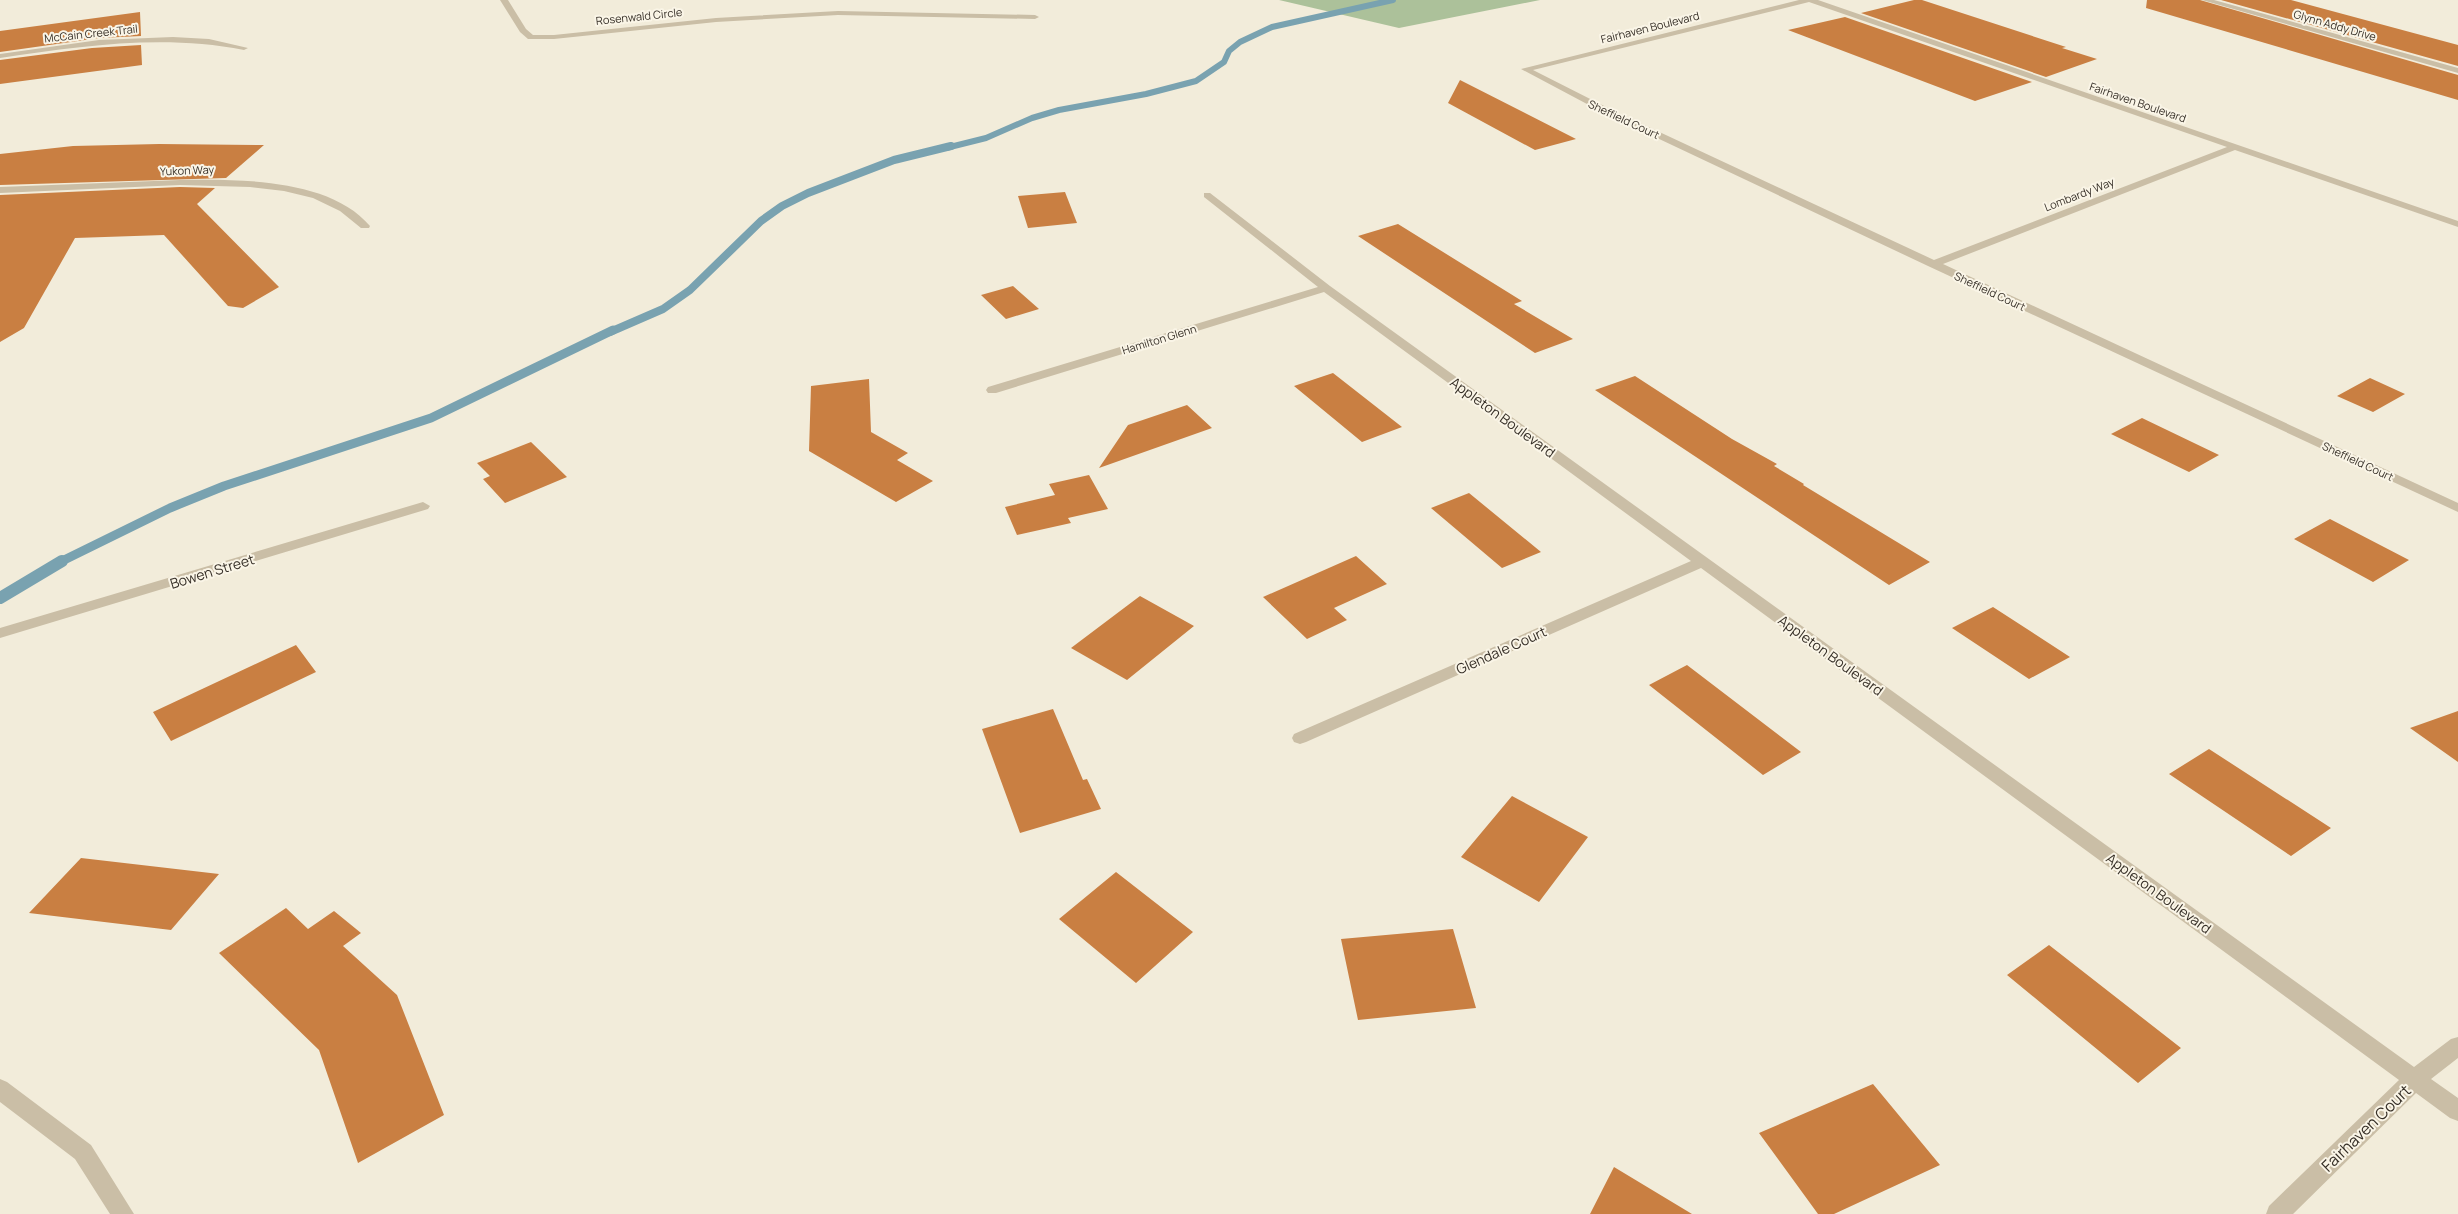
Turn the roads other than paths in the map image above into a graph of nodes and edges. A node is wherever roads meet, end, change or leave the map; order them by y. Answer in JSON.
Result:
{"nodes":[{"id":1,"x":504,"y":0,"type":"edge"},
{"id":2,"x":1810,"y":0,"type":"edge"},
{"id":3,"x":2206,"y":0,"type":"edge"},
{"id":4,"x":1035,"y":17,"type":"dead end"},
{"id":5,"x":244,"y":48,"type":"dead end"},
{"id":6,"x":0,"y":56,"type":"edge"},
{"id":7,"x":1525,"y":69,"type":"joint"},
{"id":8,"x":2458,"y":71,"type":"edge"},
{"id":9,"x":2235,"y":147,"type":"junction"},
{"id":10,"x":0,"y":190,"type":"edge"},
{"id":11,"x":1207,"y":195,"type":"dead end"},
{"id":12,"x":2458,"y":224,"type":"edge"},
{"id":13,"x":365,"y":226,"type":"dead end"},
{"id":14,"x":1932,"y":264,"type":"junction"},
{"id":15,"x":1326,"y":288,"type":"junction"},
{"id":16,"x":992,"y":390,"type":"dead end"},
{"id":17,"x":423,"y":506,"type":"dead end"},
{"id":18,"x":2458,"y":508,"type":"edge"},
{"id":19,"x":1702,"y":562,"type":"junction"},
{"id":20,"x":0,"y":633,"type":"edge"},
{"id":21,"x":1300,"y":738,"type":"dead end"},
{"id":22,"x":2458,"y":1046,"type":"edge"},
{"id":23,"x":2415,"y":1079,"type":"junction"},
{"id":24,"x":0,"y":1089,"type":"edge"},
{"id":25,"x":2458,"y":1111,"type":"edge"},
{"id":26,"x":123,"y":1214,"type":"edge"},
{"id":27,"x":2277,"y":1214,"type":"edge"}],
"edges":[{"from":1,"to":4,"type":"street","name":"Rosenwald Circle"},
{"from":2,"to":7,"type":"street","name":"Fairhaven Boulevard"},
{"from":2,"to":9,"type":"street","name":"Fairhaven Boulevard"},
{"from":3,"to":8,"type":"street","name":"Glynn Addy Drive"},
{"from":5,"to":6,"type":"street","name":"McCain Creek Trail"},
{"from":7,"to":14,"type":"street","name":"Sheffield Court"},
{"from":9,"to":12,"type":"street","name":"Fairhaven Boulevard"},
{"from":9,"to":14,"type":"street","name":"Lombardy Way"},
{"from":10,"to":13,"type":"street","name":"Yukon Way"},
{"from":11,"to":15,"type":"street","name":"Appleton Boulevard"},
{"from":14,"to":18,"type":"street","name":"Sheffield Court"},
{"from":15,"to":16,"type":"street","name":"Hamilton Glenn"},
{"from":15,"to":19,"type":"street","name":"Appleton Boulevard"},
{"from":17,"to":20,"type":"street","name":"Bowen Street"},
{"from":19,"to":21,"type":"street","name":"Glendale Court"},
{"from":19,"to":23,"type":"street","name":"Appleton Boulevard"},
{"from":22,"to":23,"type":"street","name":"Fairhaven Court"},
{"from":23,"to":25,"type":"street","name":"Appleton Boulevard"},
{"from":23,"to":27,"type":"street","name":"Fairhaven Court"},
{"from":24,"to":26,"type":"street"}]}
